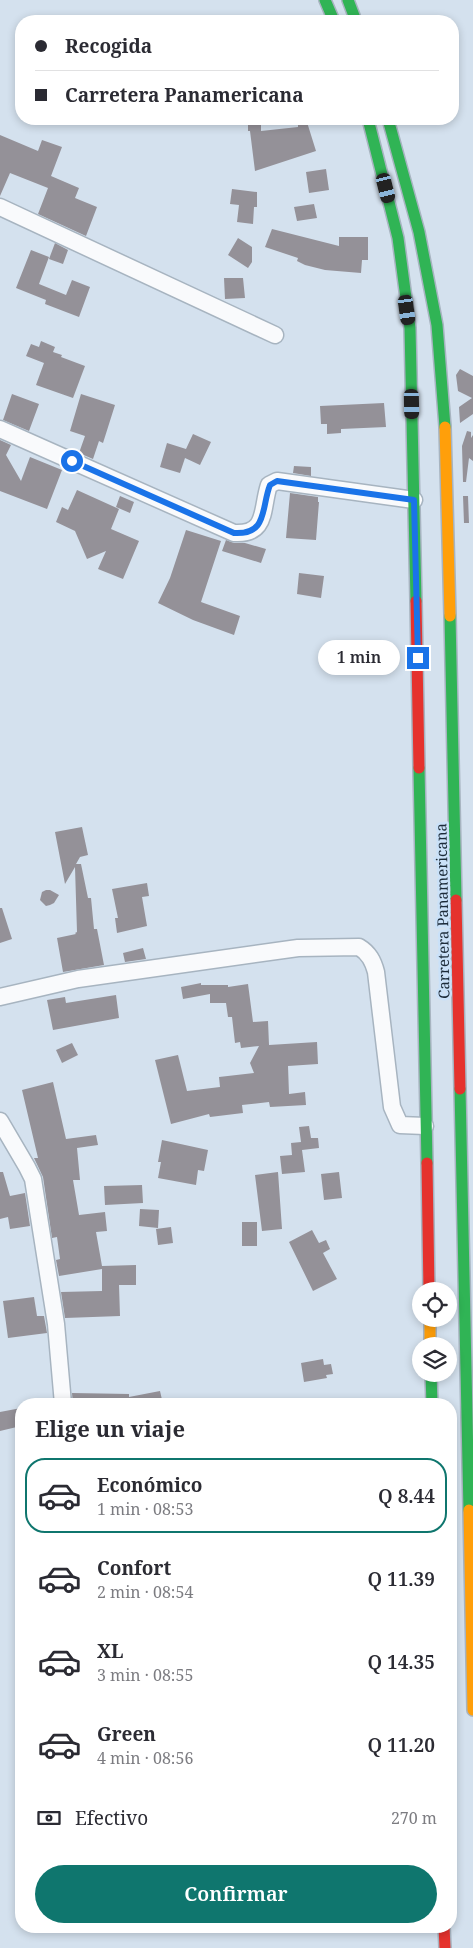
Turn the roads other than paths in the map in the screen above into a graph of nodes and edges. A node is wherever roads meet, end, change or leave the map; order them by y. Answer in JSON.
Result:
{"nodes":[{"id":1,"x":325,"y":0,"type":"edge"},
{"id":2,"x":348,"y":0,"type":"edge"},
{"id":3,"x":331,"y":15,"type":"edge"},
{"id":4,"x":354,"y":15,"type":"edge"},
{"id":5,"x":370,"y":125,"type":"edge"},
{"id":6,"x":390,"y":125,"type":"edge"},
{"id":7,"x":0,"y":207,"type":"edge"},
{"id":8,"x":275,"y":335,"type":"dead end"},
{"id":9,"x":0,"y":429,"type":"edge"},
{"id":10,"x":414,"y":500,"type":"junction"},
{"id":11,"x":464,"y":868,"type":"edge"},
{"id":12,"x":424,"y":987,"type":"junction"},
{"id":13,"x":0,"y":997,"type":"edge"},
{"id":14,"x":460,"y":1089,"type":"junction"},
{"id":15,"x":437,"y":1118,"type":"junction"},
{"id":16,"x":0,"y":1121,"type":"edge"},
{"id":17,"x":449,"y":1130,"type":"dead end"},
{"id":18,"x":429,"y":1282,"type":"edge"},
{"id":19,"x":464,"y":1282,"type":"junction"},
{"id":20,"x":431,"y":1382,"type":"edge"},
{"id":21,"x":62,"y":1398,"type":"edge"},
{"id":22,"x":432,"y":1398,"type":"edge"},
{"id":23,"x":473,"y":1710,"type":"edge"},
{"id":24,"x":444,"y":1933,"type":"edge"},
{"id":25,"x":445,"y":1948,"type":"edge"}],
"edges":[{"from":1,"to":3,"type":"highway"},
{"from":2,"to":4,"type":"highway"},
{"from":5,"to":10,"type":"highway","name":"Carretera Panamericana"},
{"from":6,"to":11,"type":"highway","name":"Carretera Panamericana"},
{"from":7,"to":8,"type":"street"},
{"from":9,"to":10,"type":"street"},
{"from":10,"to":12,"type":"highway","name":"Carretera Panamericana"},
{"from":11,"to":14,"type":"highway","name":"Carretera Panamericana"},
{"from":12,"to":15,"type":"highway","name":"Carretera Panamericana"},
{"from":12,"to":15,"type":"highway"},
{"from":13,"to":15,"type":"street"},
{"from":14,"to":15,"type":"highway"},
{"from":14,"to":19,"type":"highway","name":"Carretera Panamericana"},
{"from":15,"to":18,"type":"highway","name":"Carretera Panamericana"},
{"from":16,"to":21,"type":"street"},
{"from":17,"to":19,"type":"highway"},
{"from":19,"to":23,"type":"highway","name":"Carretera Panamericana"},
{"from":20,"to":22,"type":"highway"},
{"from":24,"to":25,"type":"highway"}]}
